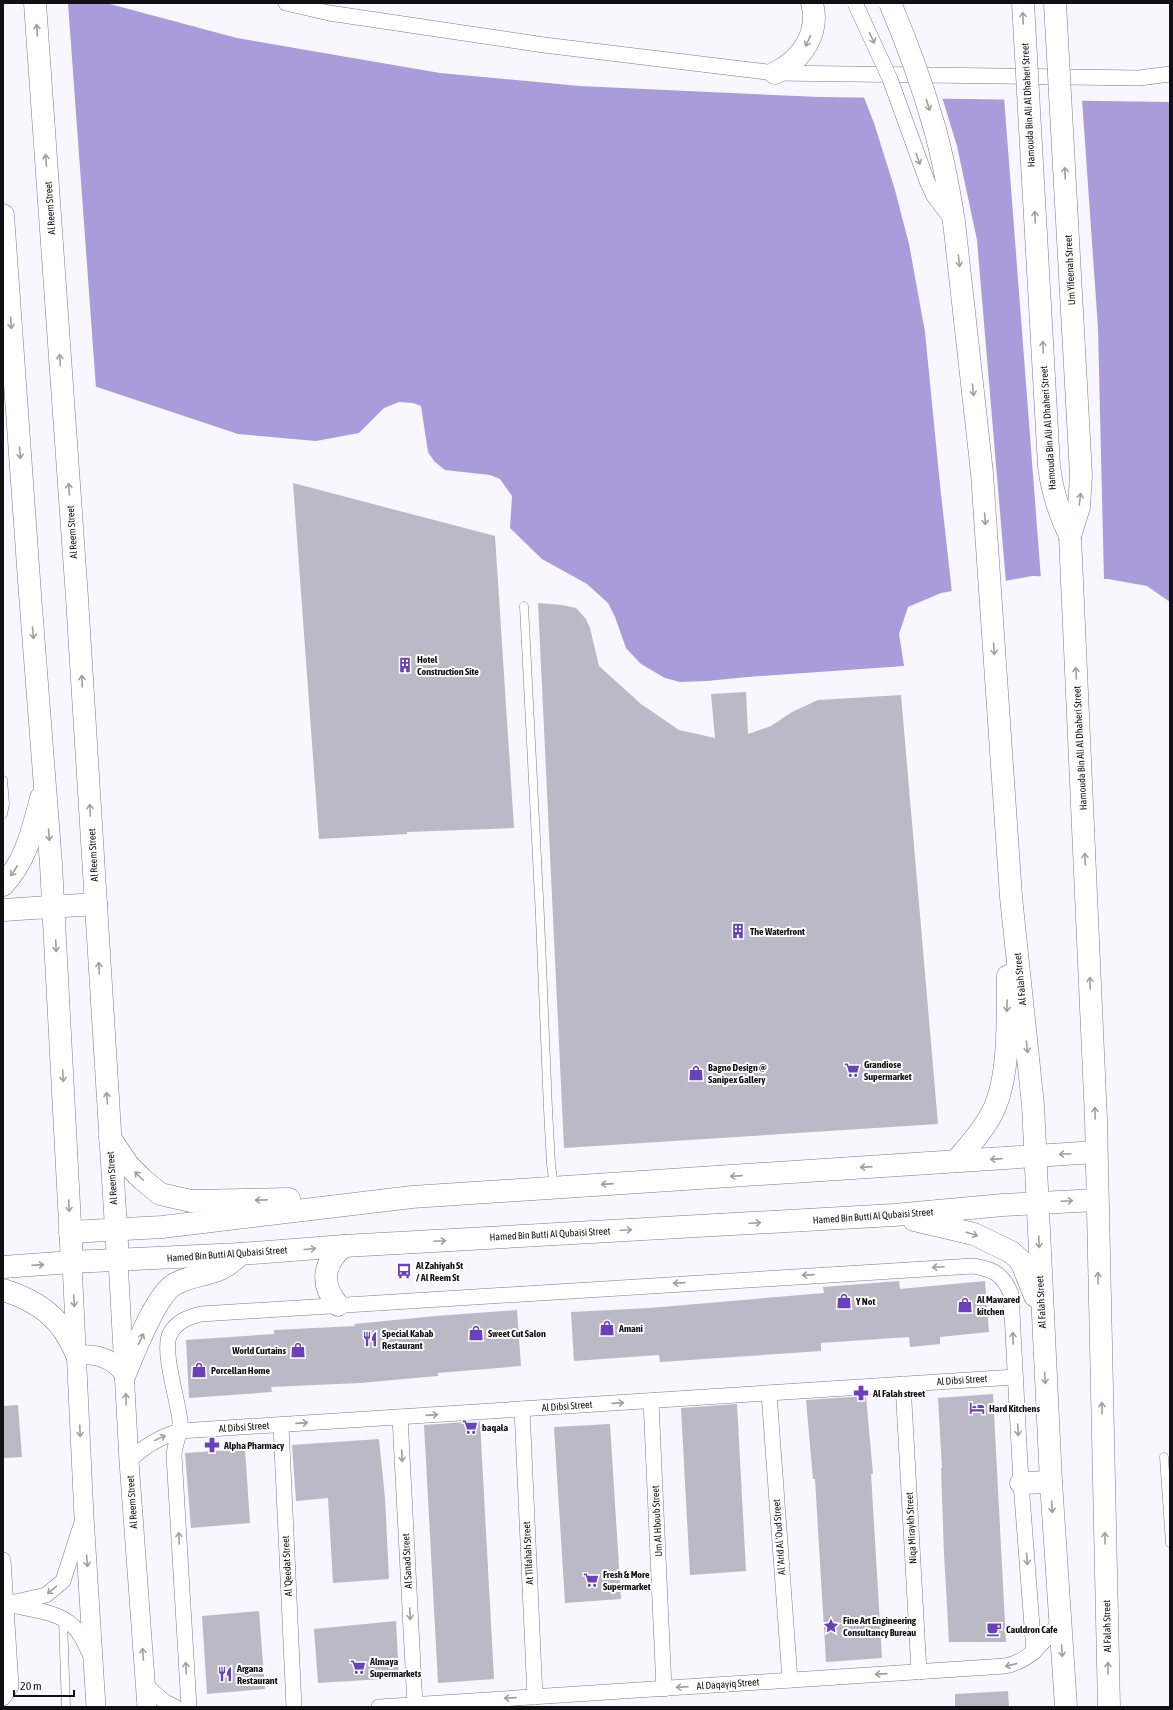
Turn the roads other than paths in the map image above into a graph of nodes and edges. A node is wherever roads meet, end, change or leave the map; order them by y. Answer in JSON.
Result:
{"nodes":[{"id":1,"x":36,"y":3,"type":"edge"},
{"id":2,"x":286,"y":3,"type":"edge"},
{"id":3,"x":812,"y":3,"type":"edge"},
{"id":4,"x":855,"y":3,"type":"edge"},
{"id":5,"x":890,"y":3,"type":"edge"},
{"id":6,"x":1023,"y":3,"type":"edge"},
{"id":7,"x":1047,"y":3,"type":"edge"},
{"id":8,"x":1056,"y":3,"type":"edge"},
{"id":9,"x":775,"y":72,"type":"junction"},
{"id":10,"x":1170,"y":74,"type":"edge"},
{"id":11,"x":1051,"y":77,"type":"junction"},
{"id":12,"x":3,"y":214,"type":"edge"},
{"id":13,"x":954,"y":222,"type":"junction"},
{"id":14,"x":1070,"y":536,"type":"junction"},
{"id":15,"x":524,"y":606,"type":"dead end"},
{"id":16,"x":3,"y":780,"type":"edge"},
{"id":17,"x":46,"y":782,"type":"junction"},
{"id":18,"x":3,"y":814,"type":"edge"},
{"id":19,"x":3,"y":885,"type":"edge"},
{"id":20,"x":1011,"y":897,"type":"junction"},
{"id":21,"x":1087,"y":898,"type":"joint"},
{"id":22,"x":96,"y":904,"type":"junction"},
{"id":23,"x":54,"y":907,"type":"junction"},
{"id":24,"x":3,"y":910,"type":"edge"},
{"id":25,"x":109,"y":1137,"type":"junction"},
{"id":26,"x":1096,"y":1152,"type":"junction"},
{"id":27,"x":1035,"y":1155,"type":"junction"},
{"id":28,"x":956,"y":1162,"type":"junction"},
{"id":29,"x":554,"y":1188,"type":"junction"},
{"id":30,"x":412,"y":1197,"type":"junction"},
{"id":31,"x":1097,"y":1200,"type":"junction"},
{"id":32,"x":1037,"y":1203,"type":"junction"},
{"id":33,"x":894,"y":1215,"type":"junction"},
{"id":34,"x":116,"y":1230,"type":"junction"},
{"id":35,"x":70,"y":1232,"type":"junction"},
{"id":36,"x":344,"y":1246,"type":"junction"},
{"id":37,"x":240,"y":1254,"type":"junction"},
{"id":38,"x":118,"y":1260,"type":"junction"},
{"id":39,"x":72,"y":1262,"type":"junction"},
{"id":40,"x":3,"y":1267,"type":"edge"},
{"id":41,"x":3,"y":1290,"type":"edge"},
{"id":42,"x":338,"y":1305,"type":"junction"},
{"id":43,"x":1041,"y":1311,"type":"junction"},
{"id":44,"x":77,"y":1355,"type":"junction"},
{"id":45,"x":125,"y":1374,"type":"junction"},
{"id":46,"x":1015,"y":1377,"type":"junction"},
{"id":47,"x":903,"y":1384,"type":"junction"},
{"id":48,"x":769,"y":1393,"type":"junction"},
{"id":49,"x":651,"y":1401,"type":"junction"},
{"id":50,"x":522,"y":1409,"type":"junction"},
{"id":51,"x":400,"y":1417,"type":"junction"},
{"id":52,"x":281,"y":1425,"type":"junction"},
{"id":53,"x":180,"y":1431,"type":"junction"},
{"id":54,"x":1164,"y":1458,"type":"dead end"},
{"id":55,"x":129,"y":1461,"type":"junction"},
{"id":56,"x":1051,"y":1482,"type":"junction"},
{"id":57,"x":1021,"y":1483,"type":"junction"},
{"id":58,"x":84,"y":1517,"type":"junction"},
{"id":59,"x":1170,"y":1543,"type":"edge"},
{"id":60,"x":3,"y":1560,"type":"edge"},
{"id":61,"x":6,"y":1604,"type":"junction"},
{"id":62,"x":63,"y":1619,"type":"junction"},
{"id":63,"x":1060,"y":1622,"type":"junction"},
{"id":64,"x":1034,"y":1652,"type":"junction"},
{"id":65,"x":94,"y":1661,"type":"junction"},
{"id":66,"x":919,"y":1672,"type":"junction"},
{"id":67,"x":790,"y":1680,"type":"junction"},
{"id":68,"x":146,"y":1685,"type":"junction"},
{"id":69,"x":664,"y":1688,"type":"junction"},
{"id":70,"x":535,"y":1697,"type":"junction"},
{"id":71,"x":3,"y":1698,"type":"edge"},
{"id":72,"x":415,"y":1705,"type":"junction"},
{"id":73,"x":66,"y":1707,"type":"edge"},
{"id":74,"x":96,"y":1707,"type":"edge"},
{"id":75,"x":147,"y":1707,"type":"edge"},
{"id":76,"x":175,"y":1707,"type":"edge"},
{"id":77,"x":188,"y":1707,"type":"edge"},
{"id":78,"x":294,"y":1707,"type":"edge"},
{"id":79,"x":379,"y":1707,"type":"edge"},
{"id":80,"x":1066,"y":1707,"type":"edge"},
{"id":81,"x":1110,"y":1707,"type":"edge"}],
"edges":[{"from":22,"to":1,"type":"main road","name":"Al Reem Street","one_way":true},
{"from":2,"to":9,"type":"street"},
{"from":3,"to":9,"type":"main road","one_way":true},
{"from":4,"to":13,"type":"street","one_way":true,"bridge":true},
{"from":5,"to":13,"type":"main road","one_way":true,"bridge":true},
{"from":14,"to":6,"type":"main road","name":"Hamouda Bin Ali Al Dhaheri Street","one_way":true,"bridge":true},
{"from":7,"to":11,"type":"street"},
{"from":14,"to":8,"type":"main road","name":"Um Yifeenah Street","one_way":true,"bridge":true},
{"from":9,"to":11,"type":"street"},
{"from":10,"to":11,"type":"street"},
{"from":12,"to":17,"type":"main road","one_way":true},
{"from":13,"to":20,"type":"main road","one_way":true},
{"from":21,"to":14,"type":"main road","name":"Hamouda Bin Ali Al Dhaheri Street","one_way":true},
{"from":15,"to":29,"type":"lane"},
{"from":16,"to":18,"type":"lane"},
{"from":17,"to":19,"type":"main road","one_way":true},
{"from":17,"to":23,"type":"main road","one_way":true},
{"from":20,"to":27,"type":"main road","name":"Al Falah Street","one_way":true},
{"from":20,"to":28,"type":"main road","one_way":true},
{"from":26,"to":21,"type":"main road","name":"Al Falah Street","one_way":true},
{"from":22,"to":23,"type":"main road"},
{"from":25,"to":22,"type":"main road","name":"Al Reem Street","one_way":true},
{"from":23,"to":24,"type":"main road"},
{"from":23,"to":35,"type":"main road","one_way":true},
{"from":30,"to":25,"type":"main road","one_way":true},
{"from":25,"to":34,"type":"main road","name":"Al Reem Street"},
{"from":26,"to":27,"type":"main road","one_way":true},
{"from":26,"to":31,"type":"main road","name":"Al Falah Street"},
{"from":27,"to":28,"type":"main road","one_way":true},
{"from":27,"to":32,"type":"main road","name":"Al Falah Street"},
{"from":28,"to":29,"type":"main road","one_way":true},
{"from":29,"to":30,"type":"main road"},
{"from":30,"to":34,"type":"main road"},
{"from":32,"to":31,"type":"main road","name":"Hamed Bin Butti Al Qubaisi Street","one_way":true},
{"from":81,"to":31,"type":"main road","name":"Al Falah Street","one_way":true},
{"from":32,"to":33,"type":"main road","name":"Hamed Bin Butti Al Qubaisi Street"},
{"from":32,"to":43,"type":"main road","name":"Al Falah Street","one_way":true},
{"from":36,"to":33,"type":"main road","name":"Hamed Bin Butti Al Qubaisi Street","one_way":true},
{"from":33,"to":43,"type":"main road","one_way":true},
{"from":34,"to":35,"type":"main road"},
{"from":34,"to":38,"type":"main road","name":"Al Reem Street"},
{"from":35,"to":39,"type":"main road"},
{"from":37,"to":36,"type":"main road","name":"Hamed Bin Butti Al Qubaisi Street","one_way":true},
{"from":36,"to":42,"type":"main road"},
{"from":37,"to":38,"type":"main road","name":"Hamed Bin Butti Al Qubaisi Street"},
{"from":45,"to":37,"type":"main road","one_way":true},
{"from":38,"to":39,"type":"main road","name":"Hamed Bin Butti Al Qubaisi Street"},
{"from":38,"to":45,"type":"street","name":"Al Reem Street"},
{"from":40,"to":39,"type":"main road","name":"Hamed Bin Butti Al Qubaisi Street","one_way":true},
{"from":39,"to":44,"type":"street","one_way":true},
{"from":41,"to":44,"type":"main road"},
{"from":46,"to":42,"type":"street","one_way":true},
{"from":42,"to":53,"type":"street"},
{"from":43,"to":56,"type":"main road","name":"Al Falah Street","one_way":true},
{"from":44,"to":45,"type":"street"},
{"from":44,"to":58,"type":"street","one_way":true},
{"from":55,"to":45,"type":"street","name":"Al Reem Street","one_way":true},
{"from":46,"to":47,"type":"street","name":"Al Dibsi Street"},
{"from":46,"to":57,"type":"street","one_way":true},
{"from":47,"to":48,"type":"street","name":"Al Dibsi Street"},
{"from":47,"to":66,"type":"street","name":"Niqa Miraykh Street"},
{"from":48,"to":49,"type":"street","name":"Al Dibsi Street"},
{"from":48,"to":67,"type":"street","name":"Al 'Arid Al 'Oud Street"},
{"from":50,"to":49,"type":"street","name":"Al Dibsi Street","one_way":true},
{"from":49,"to":69,"type":"street","name":"Um Al Hboub Street"},
{"from":51,"to":50,"type":"street","name":"Al Dibsi Street","one_way":true},
{"from":50,"to":70,"type":"street","name":"At Tilfahah Street"},
{"from":52,"to":51,"type":"street","name":"Al Dibsi Street","one_way":true},
{"from":51,"to":72,"type":"street","name":"Al Sanad Street","one_way":true},
{"from":52,"to":53,"type":"street","name":"Al Dibsi Street"},
{"from":52,"to":78,"type":"street","name":"Al 'Qeedat Street"},
{"from":55,"to":53,"type":"street","name":"Al Dibsi Street","one_way":true},
{"from":77,"to":53,"type":"street","one_way":true},
{"from":54,"to":59,"type":"lane"},
{"from":68,"to":55,"type":"street","name":"Al Reem Street","one_way":true},
{"from":56,"to":57,"type":"main road"},
{"from":56,"to":63,"type":"main road","name":"Al Falah Street","one_way":true},
{"from":57,"to":64,"type":"street","one_way":true},
{"from":58,"to":61,"type":"street","one_way":true},
{"from":58,"to":65,"type":"street","one_way":true},
{"from":60,"to":61,"type":"street"},
{"from":61,"to":62,"type":"street"},
{"from":61,"to":71,"type":"street"},
{"from":62,"to":65,"type":"street"},
{"from":62,"to":73,"type":"lane"},
{"from":63,"to":64,"type":"street","name":"Al Daqayiq Street"},
{"from":63,"to":80,"type":"main road","name":"Al Falah Street","one_way":true},
{"from":64,"to":66,"type":"street","name":"Al Daqayiq Street","one_way":true},
{"from":65,"to":74,"type":"street"},
{"from":66,"to":67,"type":"street","name":"Al Daqayiq Street","one_way":true},
{"from":67,"to":69,"type":"street","name":"Al Daqayiq Street","one_way":true},
{"from":68,"to":75,"type":"street","name":"Al Reem Street"},
{"from":68,"to":76,"type":"street"},
{"from":69,"to":70,"type":"street","name":"Al Daqayiq Street"},
{"from":70,"to":72,"type":"street","name":"Al Daqayiq Street","one_way":true},
{"from":72,"to":79,"type":"street","name":"Al Daqayiq Street"}]}
